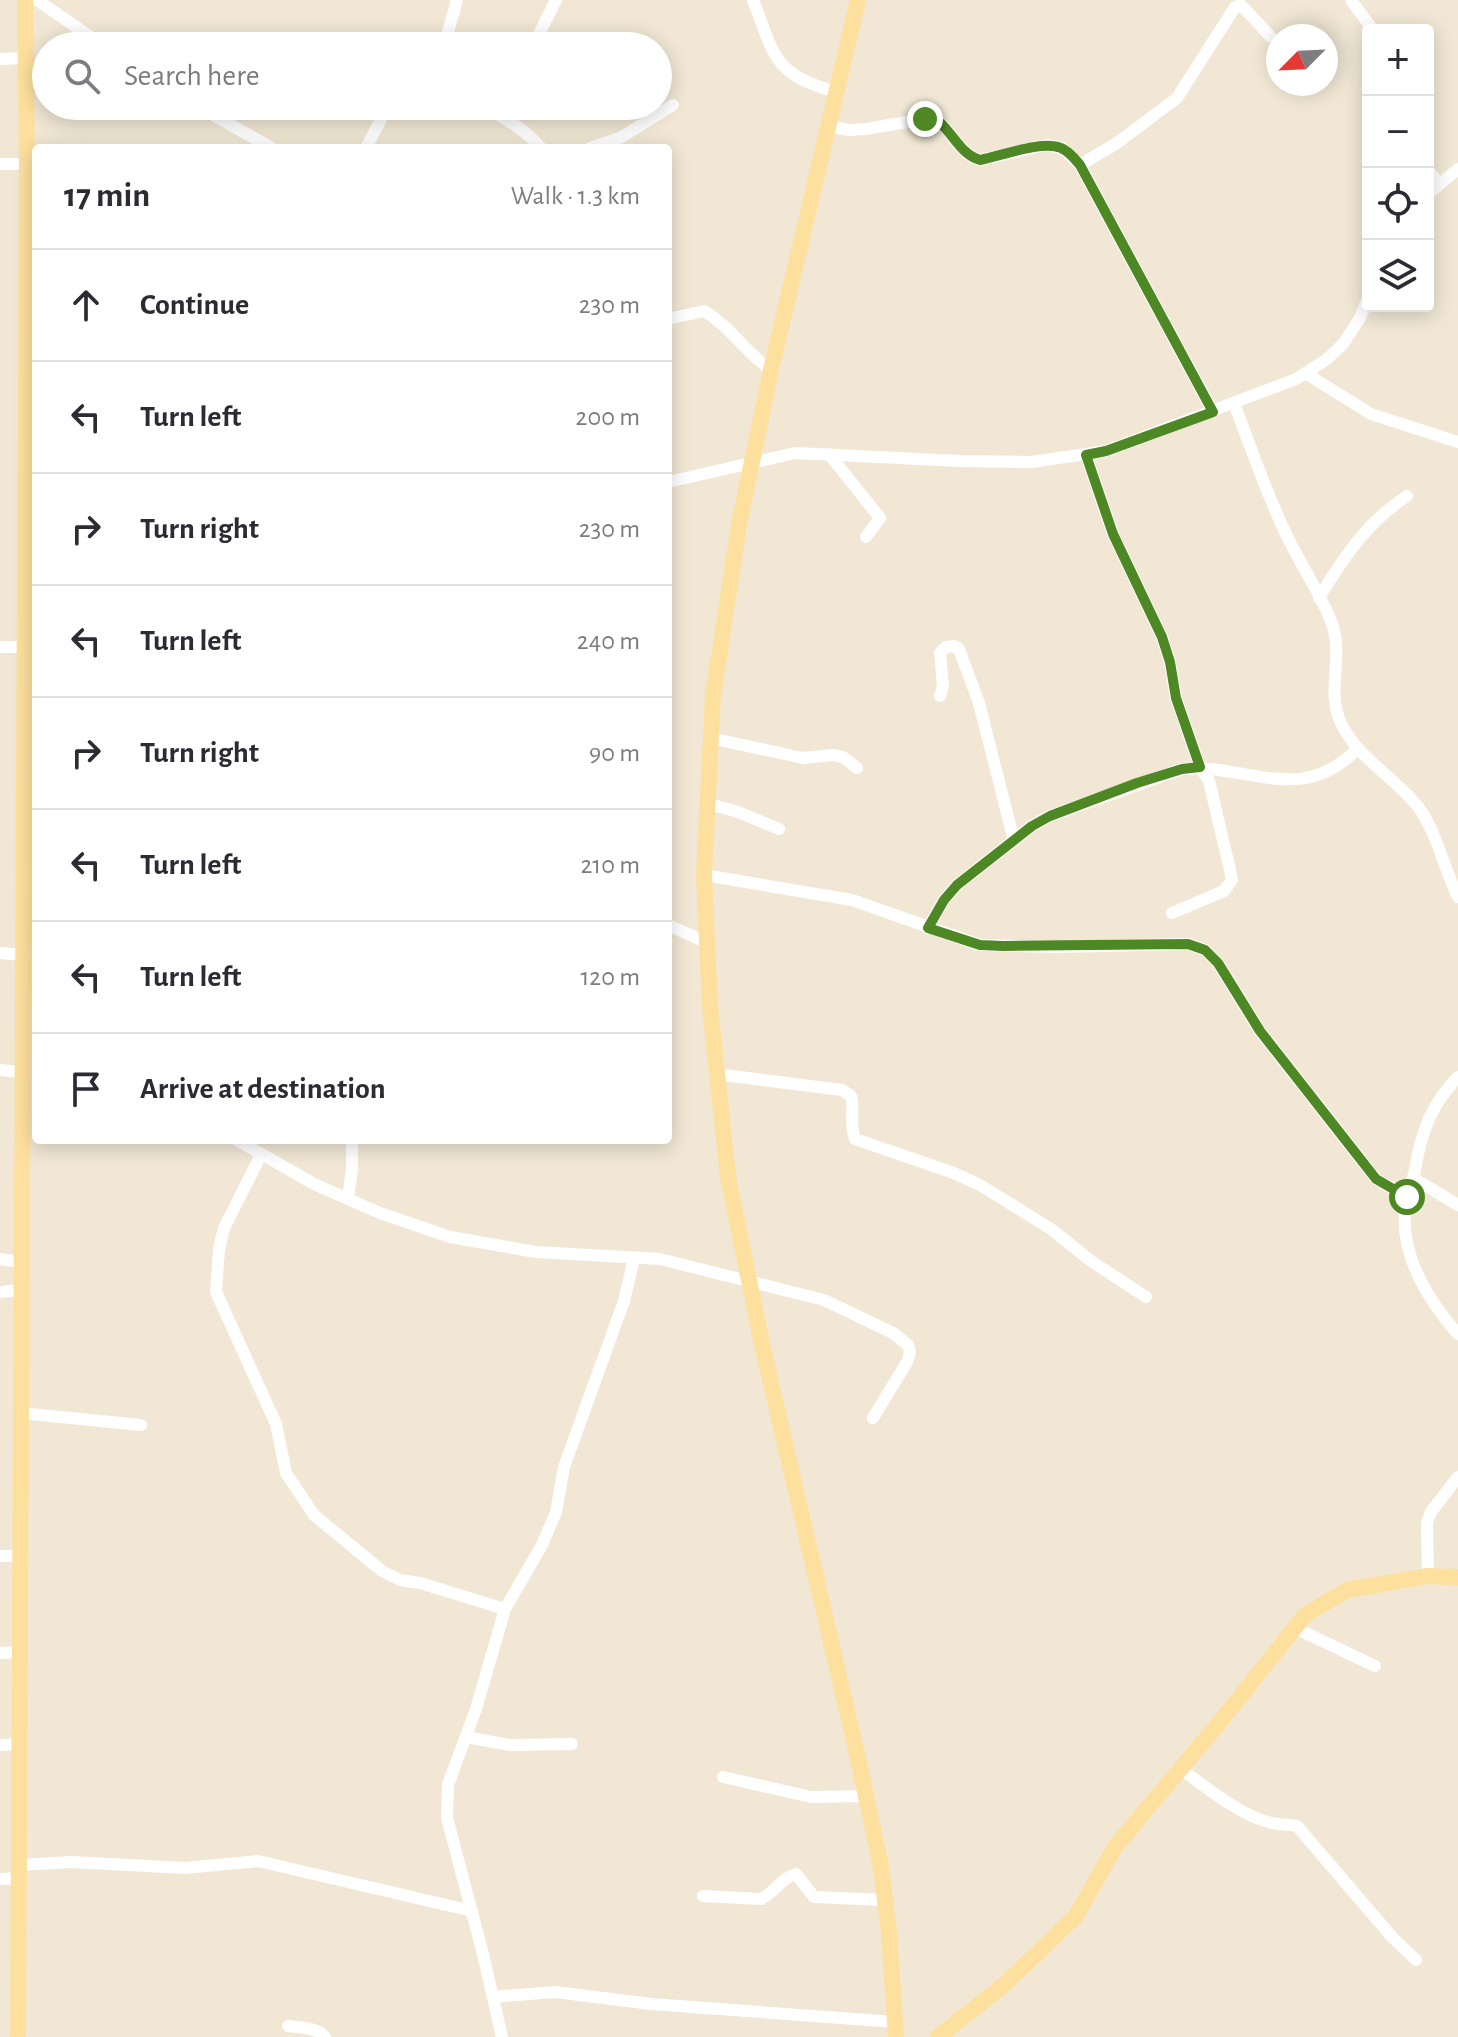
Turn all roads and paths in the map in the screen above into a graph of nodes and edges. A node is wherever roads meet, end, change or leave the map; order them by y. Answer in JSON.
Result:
{"nodes":[{"id":1,"x":25,"y":0,"type":"edge"},
{"id":2,"x":37,"y":0,"type":"edge"},
{"id":3,"x":457,"y":0,"type":"edge"},
{"id":4,"x":556,"y":0,"type":"edge"},
{"id":5,"x":753,"y":0,"type":"edge"},
{"id":6,"x":858,"y":0,"type":"edge"},
{"id":7,"x":1351,"y":0,"type":"edge"},
{"id":8,"x":1369,"y":24,"type":"edge"},
{"id":9,"x":1266,"y":31,"type":"edge"},
{"id":10,"x":84,"y":32,"type":"edge"},
{"id":11,"x":448,"y":32,"type":"edge"},
{"id":12,"x":540,"y":32,"type":"edge"},
{"id":13,"x":24,"y":58,"type":"junction"},
{"id":14,"x":0,"y":59,"type":"edge"},
{"id":15,"x":836,"y":92,"type":"junction"},
{"id":16,"x":222,"y":120,"type":"edge"},
{"id":17,"x":381,"y":120,"type":"edge"},
{"id":18,"x":514,"y":120,"type":"edge"},
{"id":19,"x":649,"y":120,"type":"edge"},
{"id":20,"x":828,"y":126,"type":"junction"},
{"id":21,"x":265,"y":144,"type":"edge"},
{"id":22,"x":368,"y":144,"type":"edge"},
{"id":23,"x":537,"y":144,"type":"edge"},
{"id":24,"x":602,"y":144,"type":"edge"},
{"id":25,"x":0,"y":164,"type":"edge"},
{"id":26,"x":27,"y":164,"type":"junction"},
{"id":27,"x":1080,"y":165,"type":"junction"},
{"id":28,"x":1458,"y":169,"type":"edge"},
{"id":29,"x":1434,"y":178,"type":"edge"},
{"id":30,"x":1439,"y":185,"type":"junction"},
{"id":31,"x":1434,"y":189,"type":"edge"},
{"id":32,"x":1362,"y":312,"type":"edge"},
{"id":33,"x":672,"y":318,"type":"edge"},
{"id":34,"x":771,"y":370,"type":"junction"},
{"id":35,"x":1305,"y":373,"type":"junction"},
{"id":36,"x":1234,"y":404,"type":"junction"},
{"id":37,"x":1213,"y":412,"type":"junction"},
{"id":38,"x":30,"y":433,"type":"edge"},
{"id":39,"x":1458,"y":442,"type":"edge"},
{"id":40,"x":829,"y":454,"type":"junction"},
{"id":41,"x":1086,"y":455,"type":"junction"},
{"id":42,"x":753,"y":461,"type":"junction"},
{"id":43,"x":672,"y":481,"type":"edge"},
{"id":44,"x":1407,"y":496,"type":"dead end"},
{"id":45,"x":866,"y":537,"type":"dead end"},
{"id":46,"x":1319,"y":598,"type":"junction"},
{"id":47,"x":0,"y":647,"type":"edge"},
{"id":48,"x":23,"y":647,"type":"junction"},
{"id":49,"x":940,"y":696,"type":"dead end"},
{"id":50,"x":29,"y":717,"type":"edge"},
{"id":51,"x":710,"y":738,"type":"junction"},
{"id":52,"x":1357,"y":749,"type":"junction"},
{"id":53,"x":1200,"y":767,"type":"junction"},
{"id":54,"x":857,"y":768,"type":"dead end"},
{"id":55,"x":706,"y":803,"type":"junction"},
{"id":56,"x":779,"y":829,"type":"dead end"},
{"id":57,"x":1014,"y":841,"type":"junction"},
{"id":58,"x":704,"y":875,"type":"junction"},
{"id":59,"x":1458,"y":897,"type":"edge"},
{"id":60,"x":1172,"y":913,"type":"dead end"},
{"id":61,"x":672,"y":927,"type":"edge"},
{"id":62,"x":928,"y":928,"type":"junction"},
{"id":63,"x":706,"y":942,"type":"junction"},
{"id":64,"x":0,"y":953,"type":"edge"},
{"id":65,"x":21,"y":955,"type":"junction"},
{"id":66,"x":29,"y":995,"type":"edge"},
{"id":67,"x":0,"y":1070,"type":"edge"},
{"id":68,"x":21,"y":1072,"type":"junction"},
{"id":69,"x":716,"y":1074,"type":"junction"},
{"id":70,"x":1458,"y":1077,"type":"edge"},
{"id":71,"x":243,"y":1144,"type":"edge"},
{"id":72,"x":352,"y":1144,"type":"edge"},
{"id":73,"x":261,"y":1155,"type":"junction"},
{"id":74,"x":1413,"y":1178,"type":"junction"},
{"id":75,"x":1407,"y":1197,"type":"junction"},
{"id":76,"x":348,"y":1199,"type":"junction"},
{"id":77,"x":1458,"y":1205,"type":"edge"},
{"id":78,"x":0,"y":1259,"type":"edge"},
{"id":79,"x":634,"y":1259,"type":"junction"},
{"id":80,"x":20,"y":1262,"type":"junction"},
{"id":81,"x":747,"y":1280,"type":"junction"},
{"id":82,"x":20,"y":1290,"type":"junction"},
{"id":83,"x":0,"y":1292,"type":"edge"},
{"id":84,"x":1146,"y":1297,"type":"dead end"},
{"id":85,"x":1458,"y":1334,"type":"edge"},
{"id":86,"x":20,"y":1413,"type":"junction"},
{"id":87,"x":873,"y":1418,"type":"dead end"},
{"id":88,"x":141,"y":1425,"type":"dead end"},
{"id":89,"x":1458,"y":1477,"type":"edge"},
{"id":90,"x":0,"y":1556,"type":"edge"},
{"id":91,"x":19,"y":1556,"type":"junction"},
{"id":92,"x":1428,"y":1576,"type":"junction"},
{"id":93,"x":1458,"y":1577,"type":"edge"},
{"id":94,"x":505,"y":1609,"type":"junction"},
{"id":95,"x":1295,"y":1628,"type":"junction"},
{"id":96,"x":19,"y":1652,"type":"junction"},
{"id":97,"x":0,"y":1653,"type":"edge"},
{"id":98,"x":1375,"y":1666,"type":"dead end"},
{"id":99,"x":466,"y":1737,"type":"junction"},
{"id":100,"x":19,"y":1744,"type":"junction"},
{"id":101,"x":572,"y":1744,"type":"dead end"},
{"id":102,"x":0,"y":1745,"type":"edge"},
{"id":103,"x":1181,"y":1769,"type":"junction"},
{"id":104,"x":723,"y":1777,"type":"dead end"},
{"id":105,"x":866,"y":1796,"type":"junction"},
{"id":106,"x":19,"y":1872,"type":"junction"},
{"id":107,"x":0,"y":1879,"type":"edge"},
{"id":108,"x":703,"y":1896,"type":"dead end"},
{"id":109,"x":885,"y":1900,"type":"junction"},
{"id":110,"x":472,"y":1911,"type":"junction"},
{"id":111,"x":1416,"y":1960,"type":"dead end"},
{"id":112,"x":493,"y":1997,"type":"junction"},
{"id":113,"x":288,"y":2026,"type":"dead end"},
{"id":114,"x":896,"y":2030,"type":"edge"},
{"id":115,"x":18,"y":2037,"type":"edge"},
{"id":116,"x":325,"y":2037,"type":"edge"},
{"id":117,"x":502,"y":2037,"type":"edge"},
{"id":118,"x":938,"y":2037,"type":"edge"}],
"edges":[{"from":1,"to":13,"type":"main road"},
{"from":2,"to":10,"type":"street"},
{"from":3,"to":11,"type":"street"},
{"from":4,"to":12,"type":"street"},
{"from":5,"to":15,"type":"street"},
{"from":6,"to":15,"type":"main road"},
{"from":7,"to":8,"type":"street"},
{"from":9,"to":27,"type":"street"},
{"from":13,"to":14,"type":"street"},
{"from":13,"to":26,"type":"main road"},
{"from":15,"to":20,"type":"main road"},
{"from":16,"to":21,"type":"street"},
{"from":17,"to":22,"type":"street"},
{"from":18,"to":23,"type":"street"},
{"from":19,"to":24,"type":"street"},
{"from":20,"to":27,"type":"street"},
{"from":20,"to":34,"type":"main road"},
{"from":25,"to":26,"type":"street"},
{"from":26,"to":38,"type":"main road"},
{"from":27,"to":37,"type":"street"},
{"from":28,"to":30,"type":"street"},
{"from":29,"to":30,"type":"street"},
{"from":30,"to":31,"type":"street"},
{"from":32,"to":35,"type":"street"},
{"from":33,"to":34,"type":"street"},
{"from":34,"to":42,"type":"main road"},
{"from":35,"to":36,"type":"street"},
{"from":35,"to":39,"type":"street"},
{"from":36,"to":37,"type":"street"},
{"from":36,"to":46,"type":"street"},
{"from":37,"to":41,"type":"street"},
{"from":38,"to":48,"type":"main road"},
{"from":40,"to":41,"type":"street"},
{"from":40,"to":42,"type":"street"},
{"from":40,"to":45,"type":"street"},
{"from":41,"to":53,"type":"street"},
{"from":42,"to":43,"type":"street"},
{"from":42,"to":51,"type":"main road"},
{"from":44,"to":46,"type":"street"},
{"from":46,"to":52,"type":"street"},
{"from":47,"to":48,"type":"street"},
{"from":48,"to":50,"type":"main road"},
{"from":49,"to":57,"type":"street"},
{"from":50,"to":65,"type":"main road"},
{"from":51,"to":54,"type":"street"},
{"from":51,"to":55,"type":"main road"},
{"from":52,"to":53,"type":"street"},
{"from":52,"to":59,"type":"street"},
{"from":53,"to":57,"type":"street"},
{"from":53,"to":60,"type":"street"},
{"from":55,"to":56,"type":"street"},
{"from":55,"to":58,"type":"main road"},
{"from":57,"to":62,"type":"street"},
{"from":58,"to":62,"type":"street"},
{"from":58,"to":63,"type":"main road"},
{"from":61,"to":63,"type":"street"},
{"from":62,"to":75,"type":"street"},
{"from":63,"to":69,"type":"main road"},
{"from":64,"to":65,"type":"street"},
{"from":65,"to":66,"type":"main road"},
{"from":66,"to":68,"type":"main road"},
{"from":67,"to":68,"type":"street"},
{"from":68,"to":80,"type":"main road"},
{"from":69,"to":81,"type":"main road"},
{"from":69,"to":84,"type":"street"},
{"from":70,"to":74,"type":"street"},
{"from":71,"to":73,"type":"street"},
{"from":72,"to":76,"type":"street"},
{"from":73,"to":76,"type":"street"},
{"from":73,"to":94,"type":"street"},
{"from":74,"to":75,"type":"street"},
{"from":74,"to":77,"type":"street"},
{"from":75,"to":85,"type":"street"},
{"from":76,"to":79,"type":"street"},
{"from":78,"to":80,"type":"street"},
{"from":79,"to":81,"type":"street"},
{"from":79,"to":94,"type":"street"},
{"from":80,"to":82,"type":"main road"},
{"from":81,"to":87,"type":"street"},
{"from":81,"to":105,"type":"main road"},
{"from":82,"to":83,"type":"street"},
{"from":82,"to":86,"type":"main road"},
{"from":86,"to":88,"type":"street"},
{"from":86,"to":91,"type":"main road"},
{"from":89,"to":92,"type":"street"},
{"from":90,"to":91,"type":"street"},
{"from":91,"to":96,"type":"main road"},
{"from":92,"to":93,"type":"main road"},
{"from":92,"to":95,"type":"main road"},
{"from":94,"to":99,"type":"street"},
{"from":95,"to":98,"type":"street"},
{"from":95,"to":103,"type":"main road"},
{"from":96,"to":97,"type":"street"},
{"from":96,"to":100,"type":"main road"},
{"from":99,"to":101,"type":"street"},
{"from":99,"to":110,"type":"street"},
{"from":100,"to":102,"type":"street"},
{"from":100,"to":106,"type":"main road"},
{"from":103,"to":111,"type":"street"},
{"from":103,"to":118,"type":"main road"},
{"from":104,"to":105,"type":"street"},
{"from":105,"to":109,"type":"main road"},
{"from":106,"to":107,"type":"street"},
{"from":106,"to":110,"type":"street"},
{"from":106,"to":115,"type":"main road"},
{"from":108,"to":109,"type":"street"},
{"from":109,"to":114,"type":"main road"},
{"from":110,"to":112,"type":"street"},
{"from":112,"to":114,"type":"street"},
{"from":112,"to":117,"type":"street"},
{"from":113,"to":116,"type":"street"}]}
